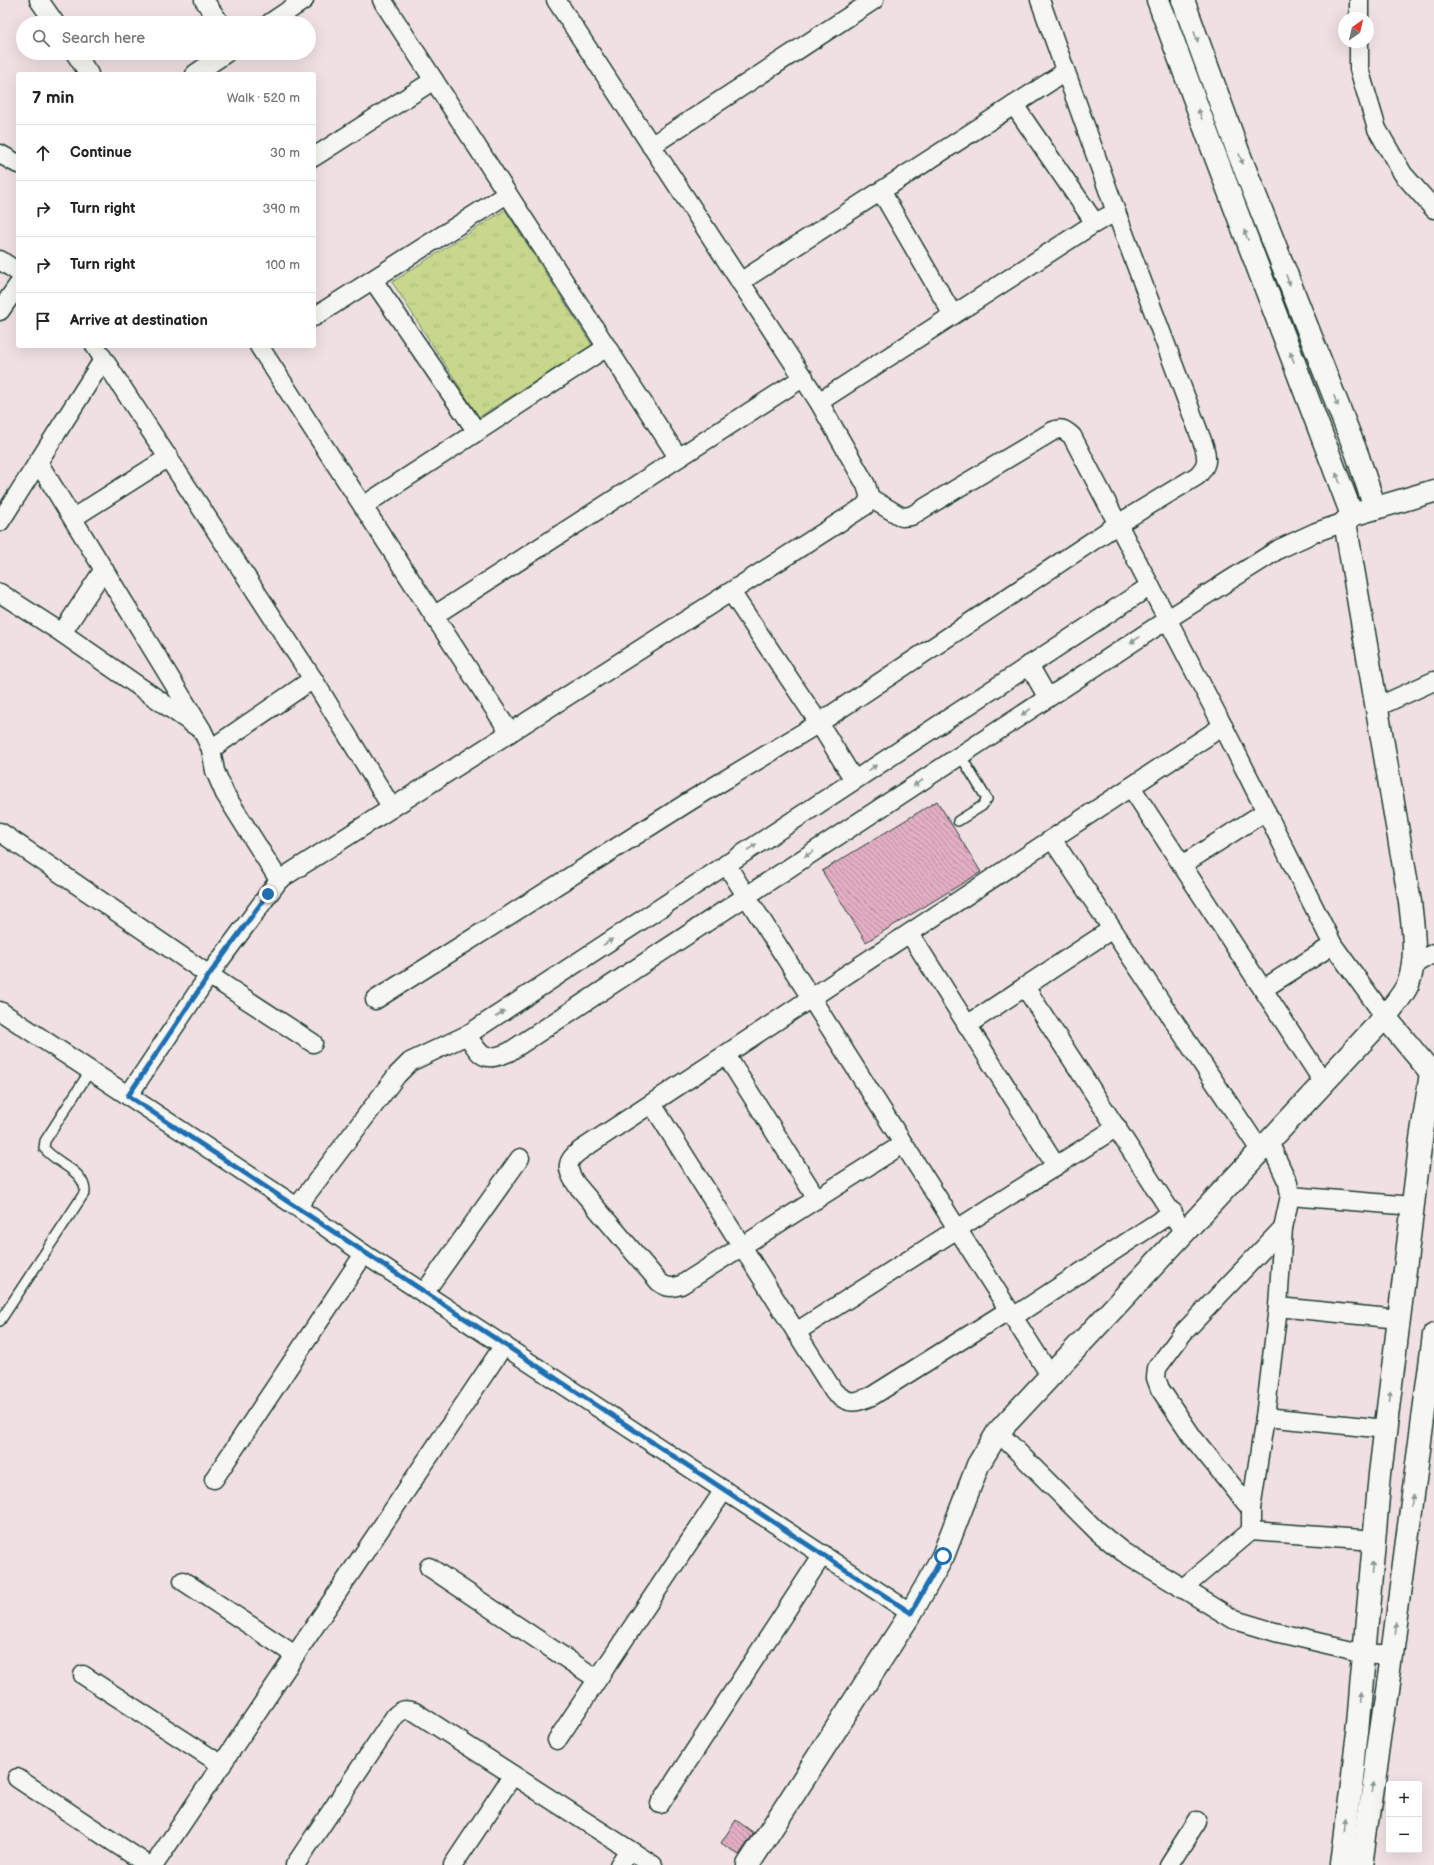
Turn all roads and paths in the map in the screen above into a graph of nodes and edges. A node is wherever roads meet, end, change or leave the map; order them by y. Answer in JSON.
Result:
{"nodes":[{"id":1,"x":39,"y":0,"type":"edge"},
{"id":2,"x":204,"y":0,"type":"edge"},
{"id":3,"x":304,"y":0,"type":"edge"},
{"id":4,"x":382,"y":0,"type":"edge"},
{"id":5,"x":874,"y":0,"type":"edge"},
{"id":6,"x":1040,"y":0,"type":"edge"},
{"id":7,"x":1158,"y":0,"type":"edge"},
{"id":8,"x":1183,"y":0,"type":"edge"},
{"id":9,"x":1359,"y":0,"type":"edge"},
{"id":10,"x":562,"y":2,"type":"edge"},
{"id":11,"x":1359,"y":12,"type":"edge"},
{"id":12,"x":50,"y":16,"type":"edge"},
{"id":13,"x":215,"y":16,"type":"edge"},
{"id":14,"x":280,"y":16,"type":"edge"},
{"id":15,"x":1359,"y":48,"type":"edge"},
{"id":16,"x":80,"y":60,"type":"edge"},
{"id":17,"x":216,"y":60,"type":"edge"},
{"id":18,"x":88,"y":72,"type":"edge"},
{"id":19,"x":198,"y":72,"type":"edge"},
{"id":20,"x":1065,"y":72,"type":"junction"},
{"id":21,"x":434,"y":80,"type":"junction"},
{"id":22,"x":1014,"y":105,"type":"junction"},
{"id":23,"x":651,"y":146,"type":"junction"},
{"id":24,"x":0,"y":154,"type":"edge"},
{"id":25,"x":316,"y":156,"type":"edge"},
{"id":26,"x":16,"y":163,"type":"edge"},
{"id":27,"x":881,"y":191,"type":"junction"},
{"id":28,"x":508,"y":194,"type":"junction"},
{"id":29,"x":1434,"y":209,"type":"edge"},
{"id":30,"x":1116,"y":212,"type":"junction"},
{"id":31,"x":1095,"y":223,"type":"junction"},
{"id":32,"x":0,"y":260,"type":"edge"},
{"id":33,"x":16,"y":271,"type":"edge"},
{"id":34,"x":373,"y":280,"type":"junction"},
{"id":35,"x":740,"y":282,"type":"junction"},
{"id":36,"x":16,"y":287,"type":"edge"},
{"id":37,"x":0,"y":311,"type":"edge"},
{"id":38,"x":953,"y":315,"type":"junction"},
{"id":39,"x":316,"y":316,"type":"edge"},
{"id":40,"x":607,"y":347,"type":"junction"},
{"id":41,"x":264,"y":348,"type":"edge"},
{"id":42,"x":99,"y":353,"type":"edge"},
{"id":43,"x":804,"y":377,"type":"junction"},
{"id":44,"x":820,"y":402,"type":"junction"},
{"id":45,"x":477,"y":432,"type":"junction"},
{"id":46,"x":168,"y":457,"type":"junction"},
{"id":47,"x":678,"y":457,"type":"junction"},
{"id":48,"x":38,"y":462,"type":"junction"},
{"id":49,"x":1434,"y":490,"type":"edge"},
{"id":50,"x":870,"y":498,"type":"junction"},
{"id":51,"x":364,"y":506,"type":"junction"},
{"id":52,"x":1375,"y":508,"type":"junction"},
{"id":53,"x":73,"y":518,"type":"junction"},
{"id":54,"x":1348,"y":518,"type":"junction"},
{"id":55,"x":0,"y":522,"type":"edge"},
{"id":56,"x":1118,"y":524,"type":"junction"},
{"id":57,"x":104,"y":569,"type":"junction"},
{"id":58,"x":1150,"y":586,"type":"junction"},
{"id":59,"x":731,"y":592,"type":"junction"},
{"id":60,"x":0,"y":593,"type":"edge"},
{"id":61,"x":435,"y":615,"type":"junction"},
{"id":62,"x":1168,"y":619,"type":"junction"},
{"id":63,"x":62,"y":633,"type":"junction"},
{"id":64,"x":1029,"y":665,"type":"junction"},
{"id":65,"x":313,"y":679,"type":"junction"},
{"id":66,"x":1434,"y":681,"type":"edge"},
{"id":67,"x":1048,"y":698,"type":"junction"},
{"id":68,"x":1377,"y":707,"type":"junction"},
{"id":69,"x":819,"y":723,"type":"junction"},
{"id":70,"x":1223,"y":726,"type":"junction"},
{"id":71,"x":202,"y":730,"type":"junction"},
{"id":72,"x":510,"y":733,"type":"junction"},
{"id":73,"x":211,"y":749,"type":"junction"},
{"id":74,"x":960,"y":755,"type":"junction"},
{"id":75,"x":854,"y":780,"type":"junction"},
{"id":76,"x":1131,"y":787,"type":"junction"},
{"id":77,"x":392,"y":808,"type":"junction"},
{"id":78,"x":1266,"y":811,"type":"junction"},
{"id":79,"x":958,"y":821,"type":"dead end"},
{"id":80,"x":0,"y":832,"type":"edge"},
{"id":81,"x":1052,"y":839,"type":"junction"},
{"id":82,"x":726,"y":864,"type":"junction"},
{"id":83,"x":1182,"y":865,"type":"junction"},
{"id":84,"x":279,"y":880,"type":"junction"},
{"id":85,"x":746,"y":895,"type":"junction"},
{"id":86,"x":1112,"y":929,"type":"junction"},
{"id":87,"x":910,"y":934,"type":"junction"},
{"id":88,"x":1333,"y":945,"type":"junction"},
{"id":89,"x":1434,"y":953,"type":"edge"},
{"id":90,"x":1413,"y":965,"type":"junction"},
{"id":91,"x":209,"y":975,"type":"junction"},
{"id":92,"x":1025,"y":987,"type":"junction"},
{"id":93,"x":1263,"y":989,"type":"junction"},
{"id":94,"x":812,"y":999,"type":"junction"},
{"id":95,"x":375,"y":1000,"type":"dead end"},
{"id":96,"x":0,"y":1011,"type":"edge"},
{"id":97,"x":1385,"y":1017,"type":"junction"},
{"id":98,"x":967,"y":1026,"type":"junction"},
{"id":99,"x":467,"y":1035,"type":"junction"},
{"id":100,"x":313,"y":1043,"type":"dead end"},
{"id":101,"x":726,"y":1055,"type":"junction"},
{"id":102,"x":90,"y":1071,"type":"junction"},
{"id":103,"x":1433,"y":1075,"type":"edge"},
{"id":104,"x":1324,"y":1083,"type":"junction"},
{"id":105,"x":128,"y":1096,"type":"junction"},
{"id":106,"x":652,"y":1104,"type":"junction"},
{"id":107,"x":1117,"y":1127,"type":"junction"},
{"id":108,"x":903,"y":1144,"type":"junction"},
{"id":109,"x":1264,"y":1146,"type":"junction"},
{"id":110,"x":520,"y":1158,"type":"dead end"},
{"id":111,"x":1056,"y":1166,"type":"junction"},
{"id":112,"x":1290,"y":1196,"type":"junction"},
{"id":113,"x":817,"y":1199,"type":"junction"},
{"id":114,"x":1413,"y":1206,"type":"junction"},
{"id":115,"x":297,"y":1207,"type":"junction"},
{"id":116,"x":1172,"y":1212,"type":"junction"},
{"id":117,"x":1283,"y":1228,"type":"junction"},
{"id":118,"x":958,"y":1230,"type":"junction"},
{"id":119,"x":1184,"y":1232,"type":"junction"},
{"id":120,"x":742,"y":1247,"type":"junction"},
{"id":121,"x":364,"y":1254,"type":"junction"},
{"id":122,"x":424,"y":1293,"type":"junction"},
{"id":123,"x":1278,"y":1307,"type":"junction"},
{"id":124,"x":1011,"y":1314,"type":"junction"},
{"id":125,"x":1399,"y":1319,"type":"junction"},
{"id":126,"x":0,"y":1321,"type":"edge"},
{"id":127,"x":796,"y":1332,"type":"junction"},
{"id":128,"x":504,"y":1345,"type":"junction"},
{"id":129,"x":1433,"y":1349,"type":"edge"},
{"id":130,"x":1050,"y":1375,"type":"junction"},
{"id":131,"x":1265,"y":1417,"type":"junction"},
{"id":132,"x":1386,"y":1428,"type":"junction"},
{"id":133,"x":998,"y":1432,"type":"junction"},
{"id":134,"x":214,"y":1480,"type":"dead end"},
{"id":135,"x":724,"y":1490,"type":"junction"},
{"id":136,"x":1251,"y":1509,"type":"junction"},
{"id":137,"x":1251,"y":1531,"type":"junction"},
{"id":138,"x":1375,"y":1540,"type":"junction"},
{"id":139,"x":823,"y":1554,"type":"junction"},
{"id":140,"x":429,"y":1567,"type":"dead end"},
{"id":141,"x":183,"y":1581,"type":"dead end"},
{"id":142,"x":1182,"y":1589,"type":"junction"},
{"id":143,"x":911,"y":1613,"type":"junction"},
{"id":144,"x":1365,"y":1652,"type":"junction"},
{"id":145,"x":296,"y":1655,"type":"junction"},
{"id":146,"x":1392,"y":1655,"type":"junction"},
{"id":147,"x":83,"y":1675,"type":"dead end"},
{"id":148,"x":598,"y":1679,"type":"junction"},
{"id":149,"x":557,"y":1740,"type":"dead end"},
{"id":150,"x":222,"y":1765,"type":"junction"},
{"id":151,"x":513,"y":1775,"type":"junction"},
{"id":152,"x":17,"y":1778,"type":"dead end"},
{"id":153,"x":660,"y":1804,"type":"dead end"},
{"id":154,"x":1197,"y":1821,"type":"dead end"},
{"id":155,"x":629,"y":1850,"type":"junction"},
{"id":156,"x":148,"y":1865,"type":"edge"},
{"id":157,"x":154,"y":1865,"type":"edge"},
{"id":158,"x":295,"y":1865,"type":"edge"},
{"id":159,"x":453,"y":1865,"type":"edge"},
{"id":160,"x":619,"y":1865,"type":"edge"},
{"id":161,"x":654,"y":1865,"type":"edge"},
{"id":162,"x":748,"y":1865,"type":"edge"},
{"id":163,"x":1169,"y":1865,"type":"edge"},
{"id":164,"x":1341,"y":1865,"type":"edge"},
{"id":165,"x":1362,"y":1865,"type":"edge"}],
"edges":[{"from":1,"to":12,"type":"street"},
{"from":2,"to":13,"type":"street"},
{"from":3,"to":14,"type":"street"},
{"from":4,"to":21,"type":"street"},
{"from":5,"to":23,"type":"street"},
{"from":6,"to":20,"type":"street"},
{"from":54,"to":7,"type":"street","one_way":true},
{"from":8,"to":52,"type":"street","one_way":true},
{"from":9,"to":11,"type":"street"},
{"from":10,"to":23,"type":"street"},
{"from":15,"to":29,"type":"street"},
{"from":16,"to":18,"type":"street"},
{"from":17,"to":19,"type":"street"},
{"from":20,"to":22,"type":"street"},
{"from":20,"to":30,"type":"street"},
{"from":21,"to":25,"type":"street"},
{"from":21,"to":28,"type":"street"},
{"from":22,"to":27,"type":"street"},
{"from":22,"to":31,"type":"street"},
{"from":23,"to":35,"type":"street"},
{"from":24,"to":26,"type":"street"},
{"from":27,"to":35,"type":"street"},
{"from":27,"to":38,"type":"street"},
{"from":28,"to":34,"type":"street"},
{"from":28,"to":40,"type":"street"},
{"from":30,"to":31,"type":"street"},
{"from":30,"to":56,"type":"street"},
{"from":31,"to":38,"type":"street"},
{"from":32,"to":33,"type":"street"},
{"from":34,"to":39,"type":"street"},
{"from":34,"to":45,"type":"street"},
{"from":35,"to":43,"type":"street"},
{"from":36,"to":37,"type":"street"},
{"from":38,"to":44,"type":"street"},
{"from":40,"to":45,"type":"street"},
{"from":40,"to":47,"type":"street"},
{"from":41,"to":51,"type":"street"},
{"from":42,"to":46,"type":"street"},
{"from":42,"to":48,"type":"street"},
{"from":43,"to":44,"type":"street"},
{"from":43,"to":47,"type":"street"},
{"from":44,"to":50,"type":"street"},
{"from":45,"to":51,"type":"street"},
{"from":46,"to":53,"type":"street"},
{"from":46,"to":65,"type":"street"},
{"from":47,"to":61,"type":"street"},
{"from":48,"to":53,"type":"street"},
{"from":48,"to":55,"type":"street"},
{"from":49,"to":52,"type":"street"},
{"from":50,"to":56,"type":"street"},
{"from":50,"to":59,"type":"street"},
{"from":51,"to":61,"type":"street"},
{"from":52,"to":54,"type":"street"},
{"from":53,"to":57,"type":"street"},
{"from":54,"to":62,"type":"street"},
{"from":54,"to":68,"type":"street"},
{"from":56,"to":58,"type":"street"},
{"from":56,"to":69,"type":"street"},
{"from":57,"to":63,"type":"street"},
{"from":57,"to":71,"type":"street"},
{"from":58,"to":62,"type":"street"},
{"from":58,"to":64,"type":"street"},
{"from":59,"to":69,"type":"street"},
{"from":59,"to":72,"type":"street"},
{"from":60,"to":63,"type":"street"},
{"from":61,"to":72,"type":"street"},
{"from":62,"to":67,"type":"street","one_way":true},
{"from":62,"to":70,"type":"street"},
{"from":63,"to":71,"type":"street"},
{"from":64,"to":67,"type":"street"},
{"from":75,"to":64,"type":"street","one_way":true},
{"from":65,"to":73,"type":"street"},
{"from":65,"to":77,"type":"street"},
{"from":66,"to":68,"type":"street"},
{"from":67,"to":74,"type":"street","one_way":true},
{"from":68,"to":90,"type":"street"},
{"from":69,"to":75,"type":"street"},
{"from":69,"to":95,"type":"street"},
{"from":70,"to":76,"type":"street"},
{"from":70,"to":78,"type":"street"},
{"from":71,"to":73,"type":"street"},
{"from":72,"to":77,"type":"street"},
{"from":73,"to":84,"type":"street"},
{"from":74,"to":79,"type":"lane"},
{"from":74,"to":85,"type":"street","one_way":true},
{"from":82,"to":75,"type":"street","one_way":true},
{"from":76,"to":81,"type":"street"},
{"from":76,"to":83,"type":"street"},
{"from":77,"to":84,"type":"street"},
{"from":78,"to":83,"type":"street"},
{"from":78,"to":88,"type":"street"},
{"from":80,"to":91,"type":"street"},
{"from":81,"to":86,"type":"street"},
{"from":81,"to":87,"type":"street"},
{"from":82,"to":85,"type":"street"},
{"from":99,"to":82,"type":"street","one_way":true},
{"from":83,"to":93,"type":"street"},
{"from":84,"to":91,"type":"street"},
{"from":85,"to":94,"type":"street"},
{"from":85,"to":99,"type":"street"},
{"from":86,"to":92,"type":"street"},
{"from":86,"to":109,"type":"street"},
{"from":87,"to":94,"type":"street"},
{"from":87,"to":98,"type":"street"},
{"from":88,"to":93,"type":"street"},
{"from":88,"to":97,"type":"street"},
{"from":89,"to":90,"type":"street"},
{"from":90,"to":97,"type":"street"},
{"from":91,"to":100,"type":"street"},
{"from":91,"to":105,"type":"street"},
{"from":92,"to":98,"type":"street"},
{"from":92,"to":107,"type":"street"},
{"from":93,"to":104,"type":"street"},
{"from":94,"to":101,"type":"street"},
{"from":94,"to":108,"type":"street"},
{"from":96,"to":102,"type":"street"},
{"from":97,"to":103,"type":"street"},
{"from":97,"to":104,"type":"street"},
{"from":98,"to":111,"type":"street"},
{"from":99,"to":115,"type":"street"},
{"from":101,"to":106,"type":"street"},
{"from":101,"to":113,"type":"street"},
{"from":102,"to":105,"type":"street"},
{"from":102,"to":126,"type":"lane"},
{"from":103,"to":114,"type":"street"},
{"from":104,"to":109,"type":"street"},
{"from":105,"to":115,"type":"street"},
{"from":106,"to":120,"type":"street"},
{"from":106,"to":120,"type":"street"},
{"from":107,"to":111,"type":"street"},
{"from":107,"to":116,"type":"street"},
{"from":108,"to":113,"type":"street"},
{"from":108,"to":118,"type":"street"},
{"from":109,"to":112,"type":"street"},
{"from":109,"to":119,"type":"street"},
{"from":110,"to":122,"type":"street"},
{"from":111,"to":118,"type":"street"},
{"from":112,"to":114,"type":"street"},
{"from":112,"to":117,"type":"street"},
{"from":113,"to":120,"type":"street"},
{"from":114,"to":125,"type":"street"},
{"from":115,"to":121,"type":"street"},
{"from":116,"to":119,"type":"street"},
{"from":116,"to":124,"type":"street"},
{"from":117,"to":123,"type":"street"},
{"from":117,"to":136,"type":"street"},
{"from":118,"to":124,"type":"street"},
{"from":118,"to":127,"type":"street"},
{"from":119,"to":130,"type":"street"},
{"from":120,"to":127,"type":"street"},
{"from":121,"to":122,"type":"street"},
{"from":121,"to":134,"type":"street"},
{"from":122,"to":128,"type":"street"},
{"from":123,"to":125,"type":"street"},
{"from":123,"to":131,"type":"street"},
{"from":124,"to":127,"type":"street"},
{"from":124,"to":130,"type":"street"},
{"from":132,"to":125,"type":"street","one_way":true},
{"from":128,"to":135,"type":"street"},
{"from":128,"to":145,"type":"street"},
{"from":146,"to":129,"type":"street","one_way":true},
{"from":130,"to":133,"type":"street"},
{"from":131,"to":132,"type":"street"},
{"from":131,"to":136,"type":"street"},
{"from":132,"to":138,"type":"street"},
{"from":133,"to":142,"type":"street"},
{"from":133,"to":143,"type":"street"},
{"from":135,"to":139,"type":"street"},
{"from":135,"to":148,"type":"street"},
{"from":136,"to":137,"type":"street"},
{"from":137,"to":138,"type":"street"},
{"from":137,"to":142,"type":"street"},
{"from":144,"to":138,"type":"street","one_way":true},
{"from":139,"to":143,"type":"street"},
{"from":139,"to":153,"type":"street"},
{"from":140,"to":148,"type":"street"},
{"from":141,"to":145,"type":"street"},
{"from":142,"to":144,"type":"street"},
{"from":143,"to":162,"type":"street"},
{"from":144,"to":146,"type":"street"},
{"from":164,"to":144,"type":"street","one_way":true},
{"from":145,"to":150,"type":"street"},
{"from":165,"to":146,"type":"street","one_way":true},
{"from":147,"to":150,"type":"street"},
{"from":148,"to":149,"type":"street"},
{"from":150,"to":157,"type":"street"},
{"from":151,"to":155,"type":"street"},
{"from":151,"to":158,"type":"street"},
{"from":151,"to":159,"type":"street"},
{"from":152,"to":156,"type":"street"},
{"from":154,"to":163,"type":"street"},
{"from":155,"to":160,"type":"street"},
{"from":155,"to":161,"type":"street"}]}
